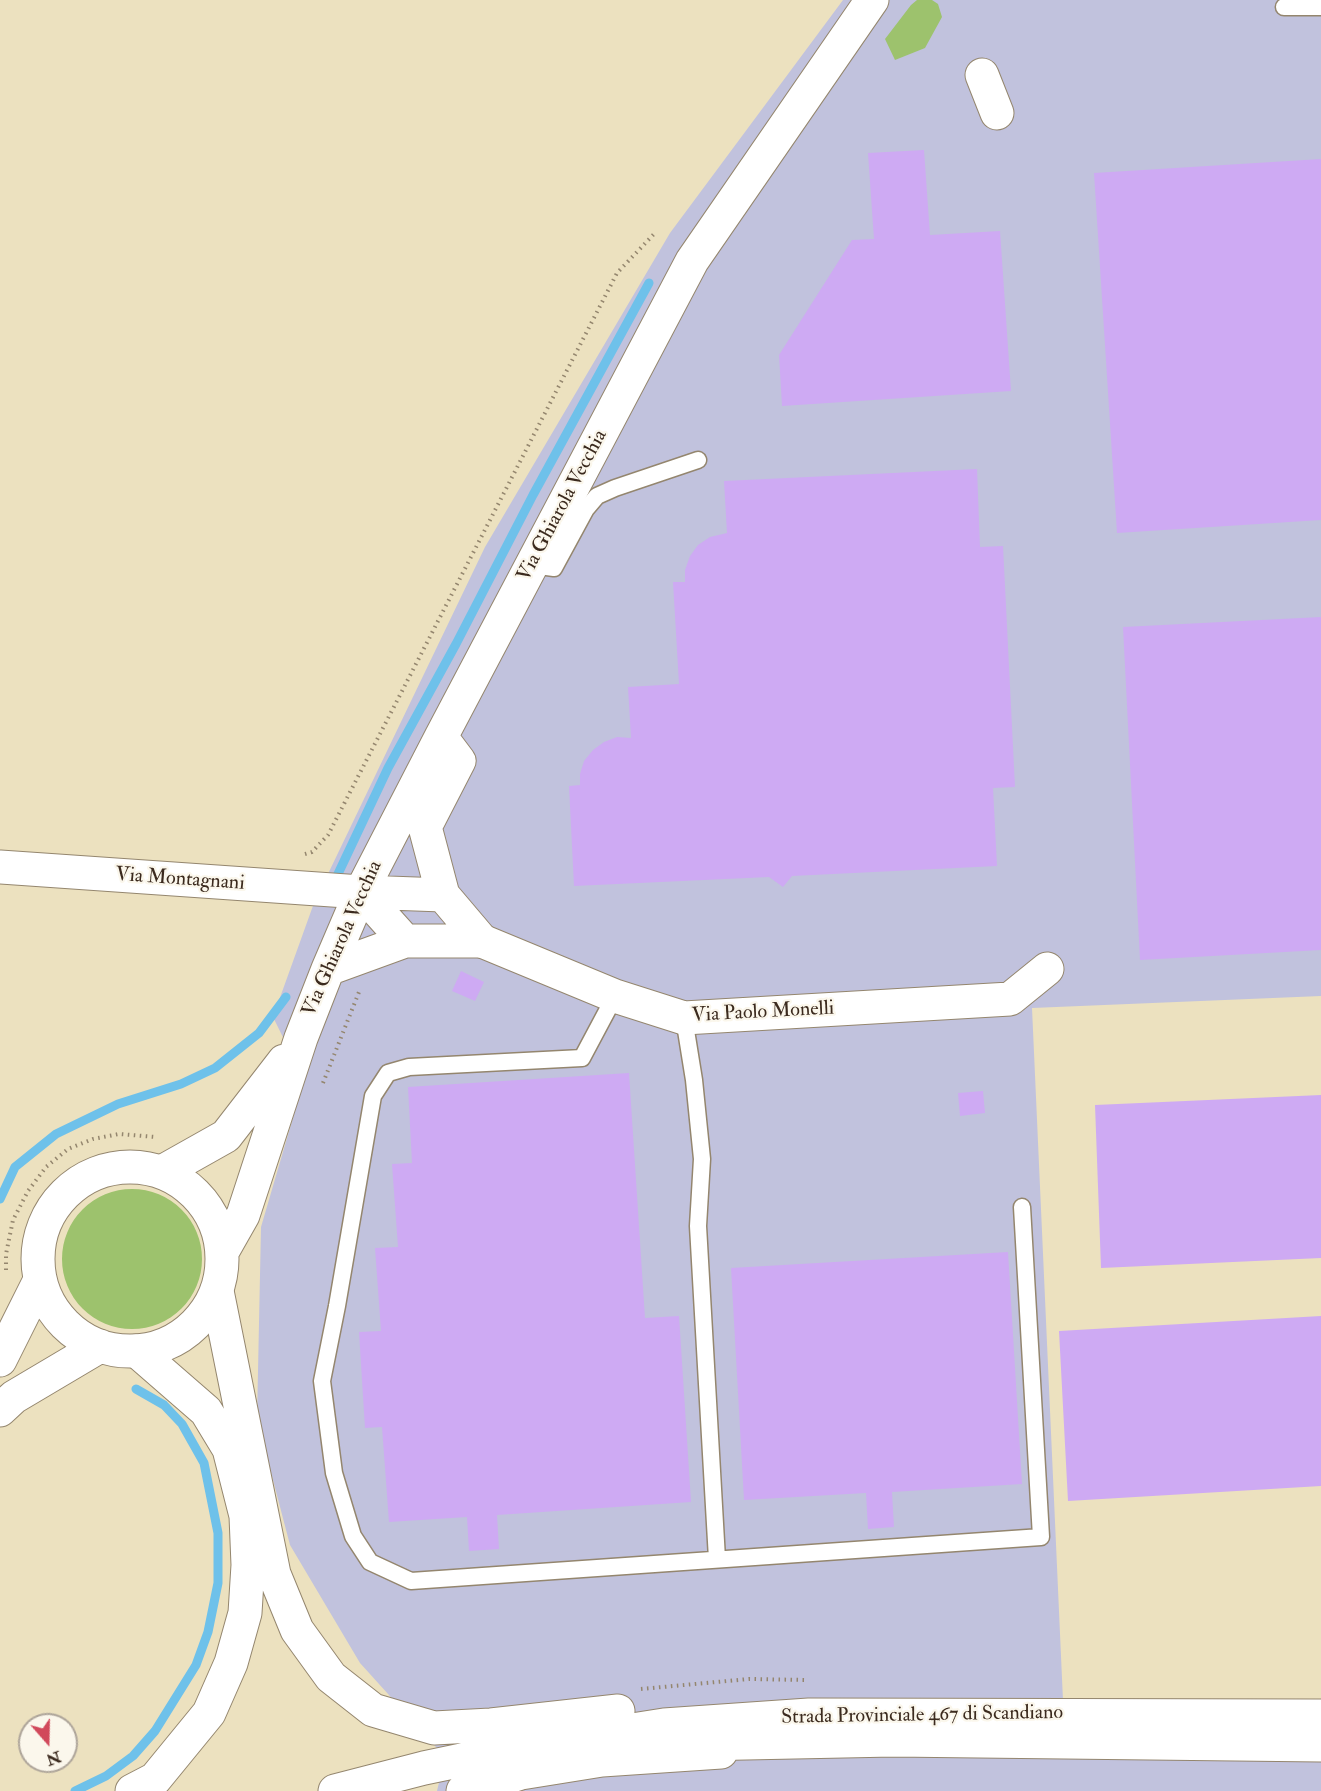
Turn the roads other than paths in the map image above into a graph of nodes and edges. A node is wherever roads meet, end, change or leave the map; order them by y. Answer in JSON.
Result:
{"nodes":[{"id":1,"x":872,"y":0,"type":"edge"},
{"id":2,"x":1284,"y":7,"type":"dead end"},
{"id":3,"x":1321,"y":7,"type":"edge"},
{"id":4,"x":982,"y":75,"type":"dead end"},
{"id":5,"x":997,"y":113,"type":"dead end"},
{"id":6,"x":698,"y":460,"type":"dead end"},
{"id":7,"x":532,"y":565,"type":"junction"},
{"id":8,"x":441,"y":737,"type":"junction"},
{"id":9,"x":0,"y":867,"type":"edge"},
{"id":10,"x":361,"y":892,"type":"junction"},
{"id":11,"x":443,"y":895,"type":"junction"},
{"id":12,"x":405,"y":941,"type":"junction"},
{"id":13,"x":482,"y":941,"type":"junction"},
{"id":14,"x":328,"y":969,"type":"junction"},
{"id":15,"x":1047,"y":969,"type":"dead end"},
{"id":16,"x":615,"y":996,"type":"junction"},
{"id":17,"x":684,"y":1018,"type":"junction"},
{"id":18,"x":301,"y":1038,"type":"junction"},
{"id":19,"x":162,"y":1172,"type":"junction"},
{"id":20,"x":1022,"y":1207,"type":"dead end"},
{"id":21,"x":222,"y":1252,"type":"junction"},
{"id":22,"x":40,"y":1280,"type":"junction"},
{"id":23,"x":217,"y":1291,"type":"junction"},
{"id":24,"x":100,"y":1346,"type":"junction"},
{"id":25,"x":137,"y":1352,"type":"junction"},
{"id":26,"x":0,"y":1360,"type":"edge"},
{"id":27,"x":0,"y":1410,"type":"edge"},
{"id":28,"x":717,"y":1559,"type":"junction"},
{"id":29,"x":1321,"y":1716,"type":"edge"},
{"id":30,"x":895,"y":1727,"type":"junction"},
{"id":31,"x":1321,"y":1745,"type":"edge"},
{"id":32,"x":132,"y":1791,"type":"edge"},
{"id":33,"x":335,"y":1791,"type":"edge"},
{"id":34,"x":463,"y":1791,"type":"edge"}],
"edges":[{"from":1,"to":7,"type":"main road","name":"Via Ghiarola Vecchia"},
{"from":2,"to":3,"type":"lane"},
{"from":4,"to":5,"type":"main road"},
{"from":6,"to":7,"type":"lane"},
{"from":7,"to":8,"type":"main road","name":"Via Ghiarola Vecchia"},
{"from":8,"to":10,"type":"main road","name":"Via Ghiarola Vecchia"},
{"from":8,"to":11,"type":"main road"},
{"from":9,"to":10,"type":"main road","name":"Via Montagnani"},
{"from":10,"to":11,"type":"main road","name":"Via Montagnani"},
{"from":10,"to":12,"type":"main road"},
{"from":10,"to":14,"type":"main road","name":"Via Ghiarola Vecchia"},
{"from":11,"to":13,"type":"main road"},
{"from":12,"to":13,"type":"main road"},
{"from":12,"to":14,"type":"main road"},
{"from":13,"to":16,"type":"main road","name":"Via Paolo Monelli"},
{"from":14,"to":18,"type":"main road","name":"Via Ghiarola Vecchia"},
{"from":15,"to":17,"type":"main road","name":"Via Paolo Monelli"},
{"from":16,"to":17,"type":"main road","name":"Via Paolo Monelli"},
{"from":16,"to":28,"type":"lane"},
{"from":17,"to":28,"type":"lane"},
{"from":18,"to":19,"type":"main road","name":"Via Ghiarola Vecchia"},
{"from":18,"to":21,"type":"main road","name":"Via Ghiarola Vecchia"},
{"from":19,"to":21,"type":"main road","name":"Via Ghiarola Vecchia"},
{"from":19,"to":22,"type":"main road","name":"Via Ghiarola Vecchia"},
{"from":20,"to":28,"type":"lane"},
{"from":21,"to":23,"type":"main road","name":"Via Ghiarola Vecchia"},
{"from":22,"to":24,"type":"main road","name":"Via Ghiarola Vecchia"},
{"from":22,"to":26,"type":"main road"},
{"from":23,"to":25,"type":"main road","name":"Via Ghiarola Vecchia"},
{"from":23,"to":30,"type":"main road"},
{"from":24,"to":25,"type":"main road","name":"Via Ghiarola Vecchia"},
{"from":24,"to":27,"type":"main road"},
{"from":25,"to":32,"type":"main road"},
{"from":29,"to":30,"type":"main road","name":"Strada Provinciale 467 di Scandiano"},
{"from":30,"to":31,"type":"main road","name":"Strada Provinciale 467 di Scandiano"},
{"from":30,"to":33,"type":"main road","name":"Strada Provinciale 467 di Scandiano"},
{"from":30,"to":34,"type":"main road"}]}
